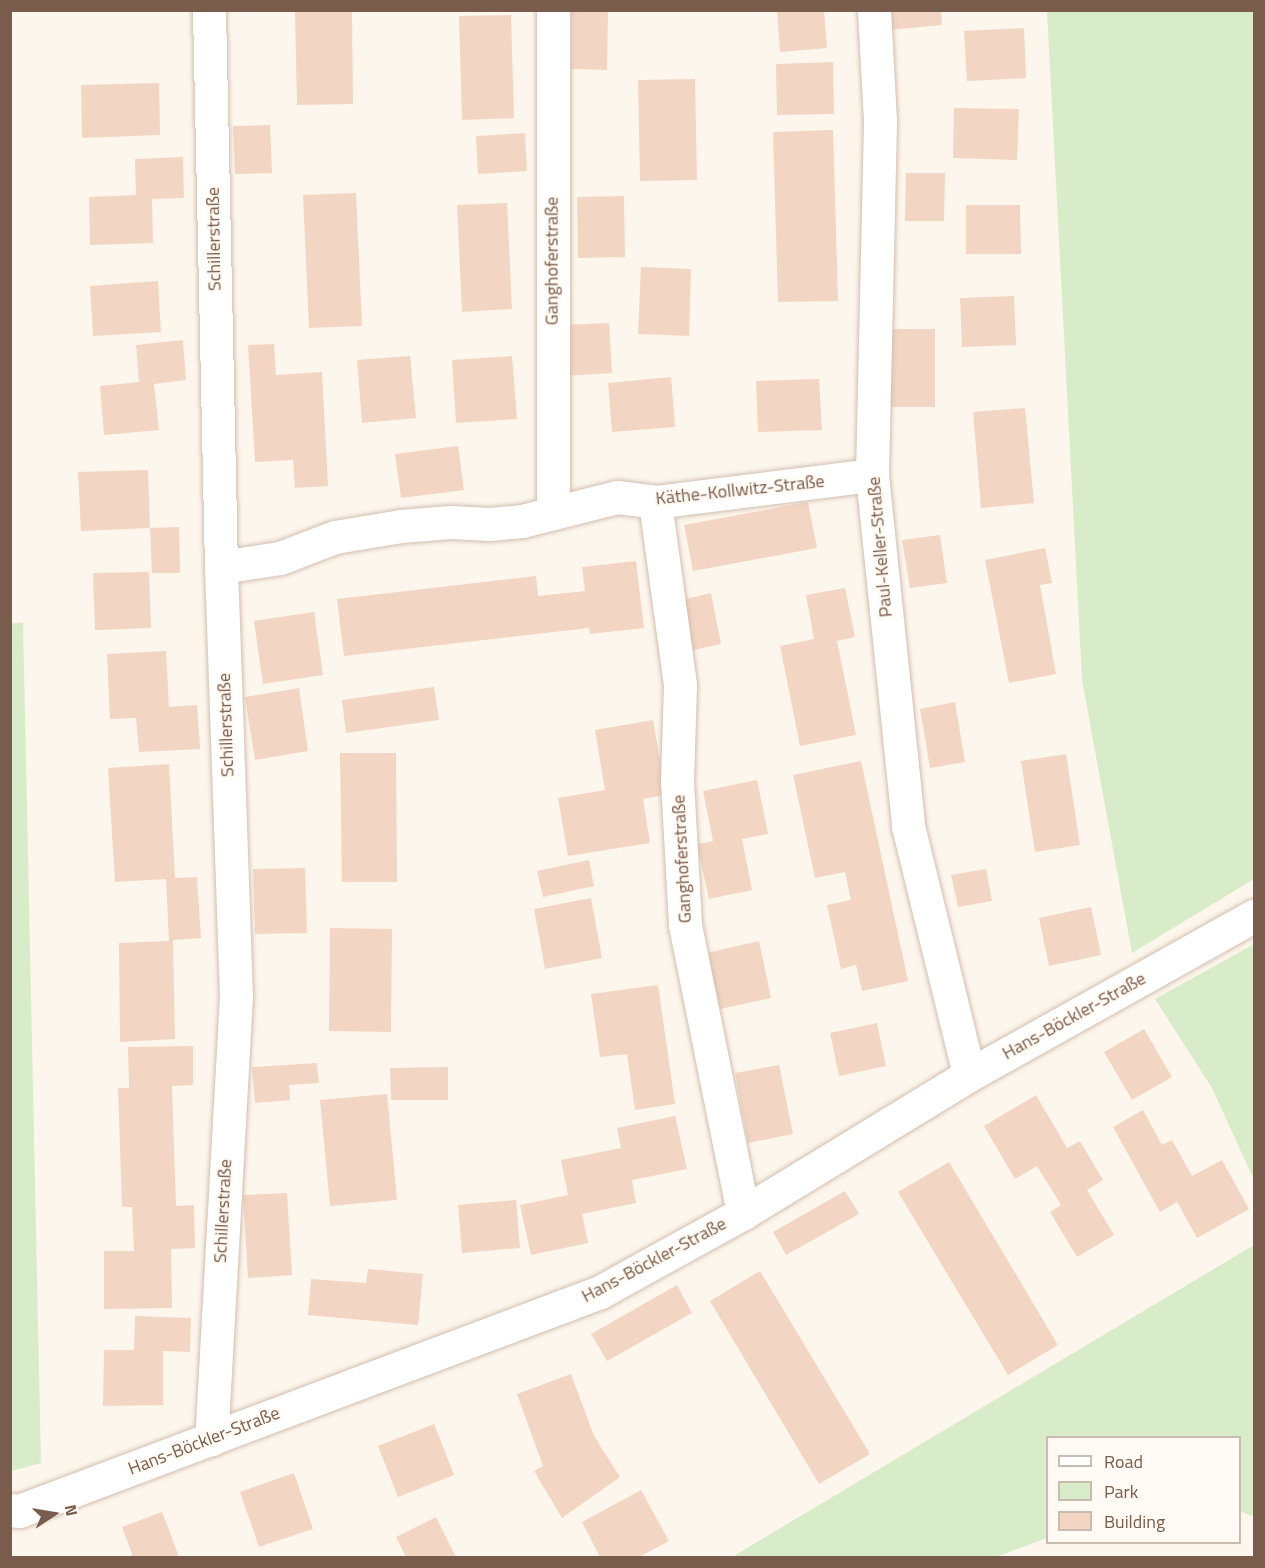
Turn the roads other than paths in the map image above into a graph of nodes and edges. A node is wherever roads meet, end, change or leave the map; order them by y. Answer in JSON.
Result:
{"nodes":[{"id":1,"x":209,"y":10,"type":"edge"},
{"id":2,"x":553,"y":10,"type":"edge"},
{"id":3,"x":873,"y":10,"type":"edge"},
{"id":4,"x":872,"y":475,"type":"junction"},
{"id":5,"x":655,"y":502,"type":"junction"},
{"id":6,"x":553,"y":512,"type":"junction"},
{"id":7,"x":221,"y":567,"type":"junction"},
{"id":8,"x":1254,"y":916,"type":"edge"},
{"id":9,"x":969,"y":1075,"type":"junction"},
{"id":10,"x":743,"y":1213,"type":"junction"},
{"id":11,"x":210,"y":1439,"type":"junction"},
{"id":12,"x":10,"y":1510,"type":"edge"}],
"edges":[{"from":1,"to":7,"type":"street","name":"Schillerstraße"},
{"from":2,"to":6,"type":"street","name":"Ganghoferstraße"},
{"from":3,"to":4,"type":"street","name":"Paul-Keller-Straße"},
{"from":4,"to":5,"type":"street","name":"Käthe-Kollwitz-Straße"},
{"from":4,"to":9,"type":"street","name":"Paul-Keller-Straße"},
{"from":5,"to":6,"type":"street","name":"Käthe-Kollwitz-Straße"},
{"from":5,"to":10,"type":"street","name":"Ganghoferstraße"},
{"from":6,"to":7,"type":"street","name":"Käthe-Kollwitz-Straße"},
{"from":7,"to":11,"type":"street","name":"Schillerstraße"},
{"from":8,"to":9,"type":"street","name":"Hans-Böckler-Straße"},
{"from":9,"to":10,"type":"street","name":"Hans-Böckler-Straße"},
{"from":10,"to":11,"type":"street","name":"Hans-Böckler-Straße"},
{"from":11,"to":12,"type":"street","name":"Hans-Böckler-Straße"}]}
